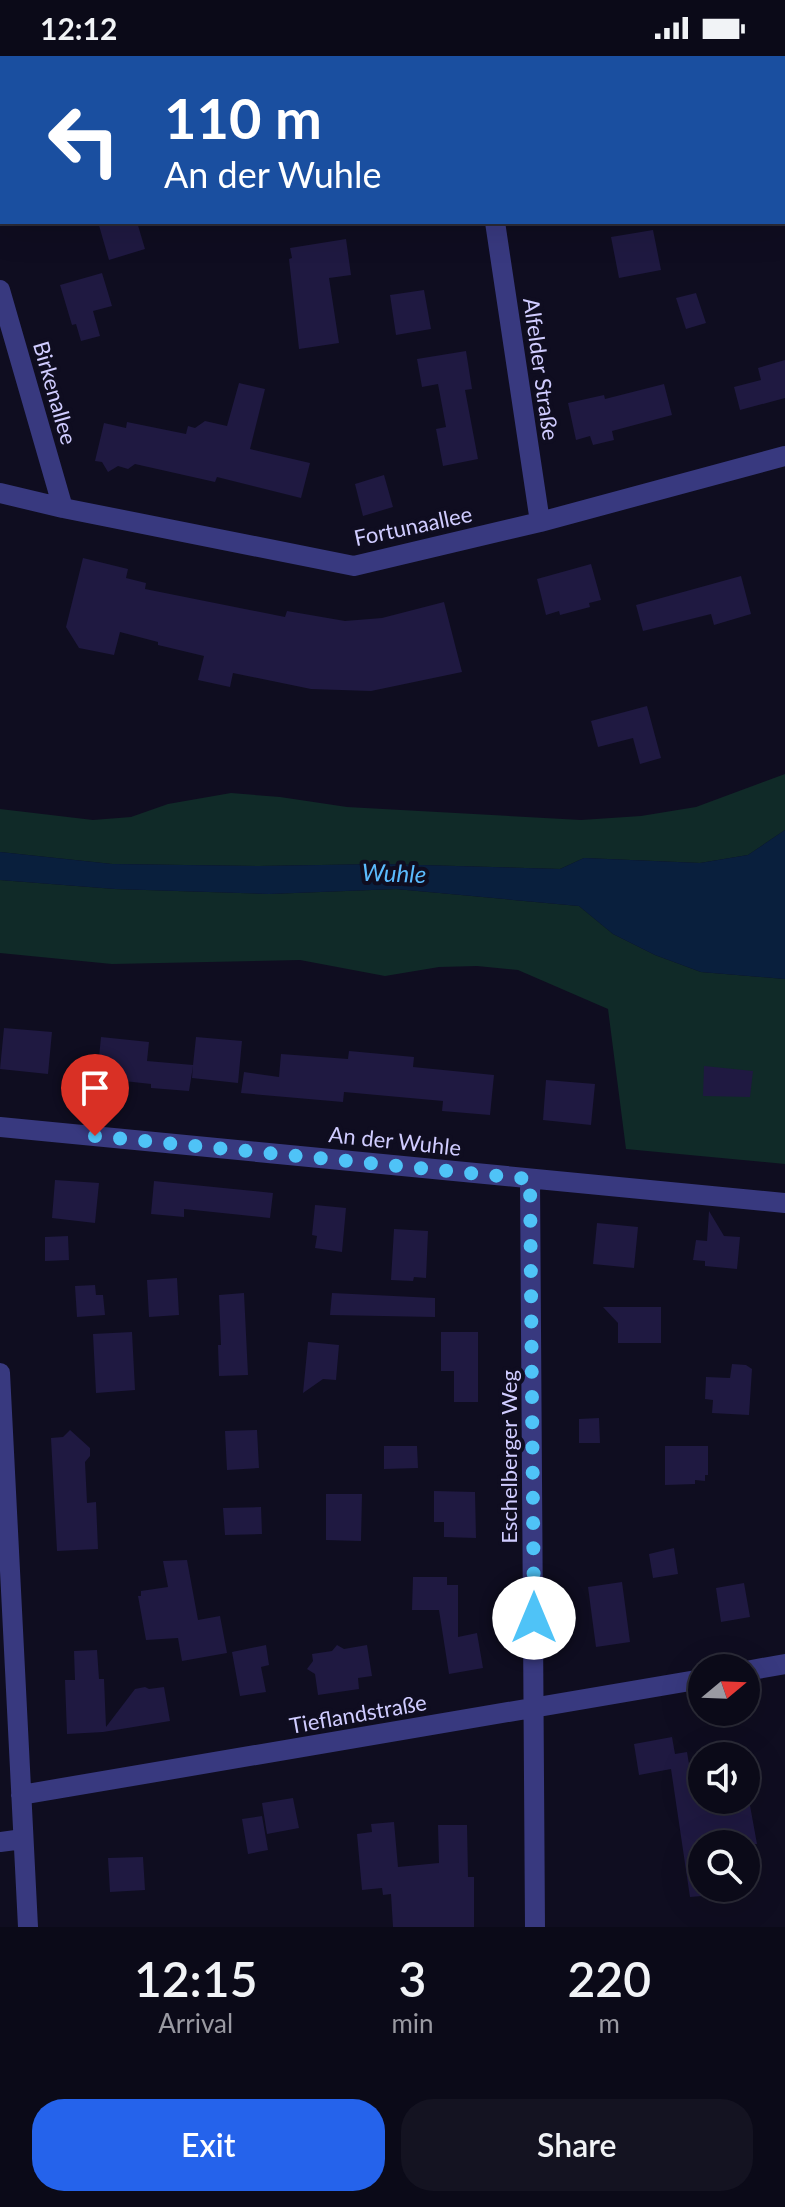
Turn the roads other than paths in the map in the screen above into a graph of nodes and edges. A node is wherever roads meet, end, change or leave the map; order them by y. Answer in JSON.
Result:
{"nodes":[{"id":1,"x":495,"y":224,"type":"edge"},
{"id":2,"x":0,"y":290,"type":"edge"},
{"id":3,"x":785,"y":456,"type":"edge"},
{"id":4,"x":0,"y":493,"type":"edge"},
{"id":5,"x":63,"y":508,"type":"junction"},
{"id":6,"x":540,"y":522,"type":"junction"},
{"id":7,"x":0,"y":1127,"type":"edge"},
{"id":8,"x":530,"y":1179,"type":"junction"},
{"id":9,"x":785,"y":1203,"type":"edge"},
{"id":10,"x":0,"y":1376,"type":"edge"},
{"id":11,"x":785,"y":1664,"type":"edge"},
{"id":12,"x":760,"y":1668,"type":"edge"},
{"id":13,"x":688,"y":1682,"type":"edge"},
{"id":14,"x":534,"y":1709,"type":"junction"},
{"id":15,"x":21,"y":1795,"type":"junction"},
{"id":16,"x":23,"y":1839,"type":"junction"},
{"id":17,"x":0,"y":1842,"type":"edge"},
{"id":18,"x":28,"y":1927,"type":"edge"},
{"id":19,"x":535,"y":1927,"type":"edge"}],
"edges":[{"from":1,"to":6,"type":"street","name":"Alfelder Straße"},
{"from":2,"to":5,"type":"street","name":"Birkenallee"},
{"from":3,"to":6,"type":"street","name":"Fortunaallee"},
{"from":4,"to":5,"type":"street","name":"Fortunaallee"},
{"from":5,"to":6,"type":"street","name":"Fortunaallee"},
{"from":7,"to":8,"type":"street","name":"An der Wuhle"},
{"from":8,"to":9,"type":"street","name":"An der Wuhle"},
{"from":8,"to":14,"type":"street","name":"Eschelberger Weg"},
{"from":10,"to":15,"type":"street"},
{"from":11,"to":12,"type":"street"},
{"from":13,"to":14,"type":"street","name":"Tieflandstraße"},
{"from":14,"to":15,"type":"street","name":"Tieflandstraße"},
{"from":14,"to":19,"type":"street","name":"Eschelberger Weg"},
{"from":15,"to":16,"type":"street"},
{"from":16,"to":17,"type":"street"},
{"from":16,"to":18,"type":"street"}]}
